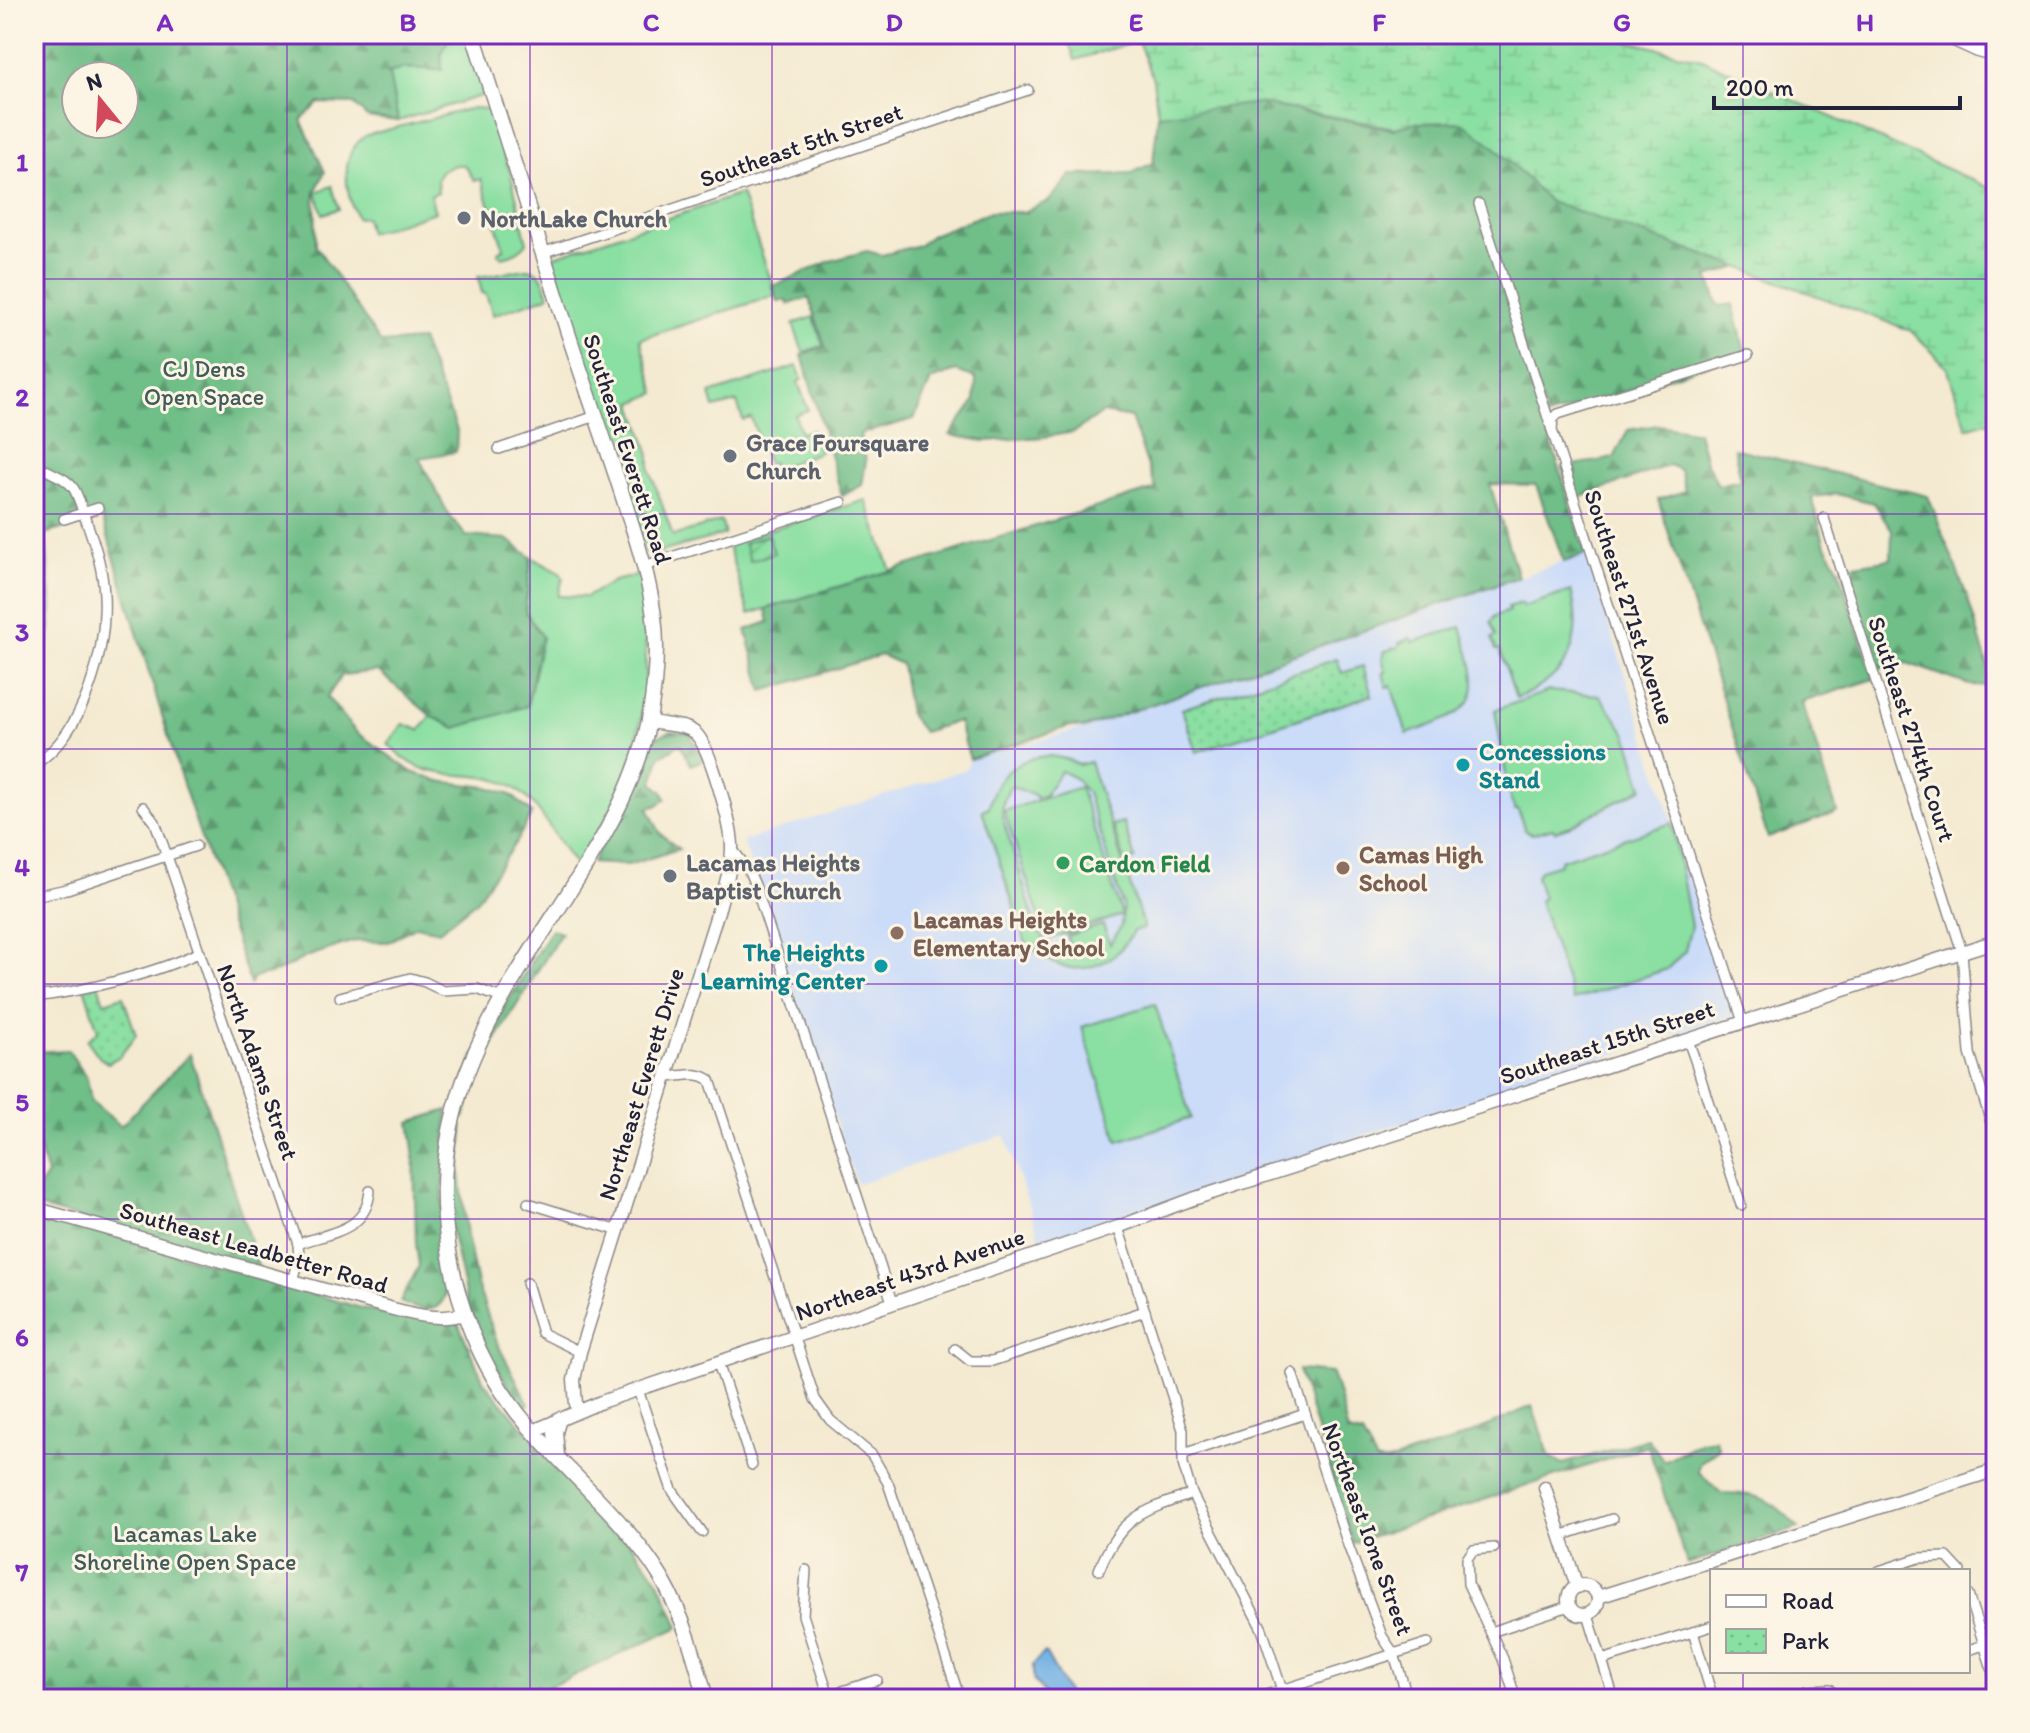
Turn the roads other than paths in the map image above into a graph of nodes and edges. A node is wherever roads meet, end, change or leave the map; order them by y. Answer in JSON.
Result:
{"nodes":[{"id":1,"x":473,"y":34,"type":"edge"},
{"id":2,"x":1941,"y":34,"type":"edge"},
{"id":3,"x":1996,"y":56,"type":"edge"},
{"id":4,"x":1028,"y":90,"type":"dead end"},
{"id":5,"x":1479,"y":204,"type":"dead end"},
{"id":6,"x":542,"y":253,"type":"junction"},
{"id":7,"x":1748,"y":355,"type":"dead end"},
{"id":8,"x":596,"y":416,"type":"junction"},
{"id":9,"x":1552,"y":429,"type":"junction"},
{"id":10,"x":499,"y":449,"type":"dead end"},
{"id":11,"x":34,"y":461,"type":"edge"},
{"id":12,"x":842,"y":502,"type":"dead end"},
{"id":13,"x":98,"y":508,"type":"dead end"},
{"id":14,"x":83,"y":513,"type":"junction"},
{"id":15,"x":1824,"y":518,"type":"dead end"},
{"id":16,"x":64,"y":519,"type":"dead end"},
{"id":17,"x":644,"y":566,"type":"junction"},
{"id":18,"x":648,"y":721,"type":"junction"},
{"id":19,"x":34,"y":765,"type":"edge"},
{"id":20,"x":143,"y":807,"type":"dead end"},
{"id":21,"x":196,"y":846,"type":"dead end"},
{"id":22,"x":732,"y":849,"type":"junction"},
{"id":23,"x":167,"y":856,"type":"junction"},
{"id":24,"x":34,"y":896,"type":"edge"},
{"id":25,"x":1996,"y":941,"type":"edge"},
{"id":26,"x":200,"y":952,"type":"junction"},
{"id":27,"x":1962,"y":952,"type":"junction"},
{"id":28,"x":34,"y":997,"type":"edge"},
{"id":29,"x":340,"y":997,"type":"dead end"},
{"id":30,"x":502,"y":998,"type":"junction"},
{"id":31,"x":1743,"y":1022,"type":"junction"},
{"id":32,"x":1685,"y":1040,"type":"junction"},
{"id":33,"x":666,"y":1077,"type":"junction"},
{"id":34,"x":1996,"y":1139,"type":"edge"},
{"id":35,"x":1232,"y":1186,"type":"joint"},
{"id":36,"x":370,"y":1191,"type":"dead end"},
{"id":37,"x":528,"y":1203,"type":"dead end"},
{"id":38,"x":1741,"y":1205,"type":"dead end"},
{"id":39,"x":34,"y":1208,"type":"edge"},
{"id":40,"x":1118,"y":1227,"type":"junction"},
{"id":41,"x":619,"y":1231,"type":"junction"},
{"id":42,"x":298,"y":1244,"type":"junction"},
{"id":43,"x":293,"y":1282,"type":"junction"},
{"id":44,"x":527,"y":1283,"type":"dead end"},
{"id":45,"x":892,"y":1302,"type":"junction"},
{"id":46,"x":1145,"y":1311,"type":"junction"},
{"id":47,"x":464,"y":1314,"type":"junction"},
{"id":48,"x":795,"y":1336,"type":"junction"},
{"id":49,"x":955,"y":1349,"type":"dead end"},
{"id":50,"x":580,"y":1352,"type":"junction"},
{"id":51,"x":718,"y":1363,"type":"junction"},
{"id":52,"x":1292,"y":1373,"type":"dead end"},
{"id":53,"x":638,"y":1390,"type":"junction"},
{"id":54,"x":601,"y":1402,"type":"junction"},
{"id":55,"x":576,"y":1404,"type":"junction"},
{"id":56,"x":1305,"y":1414,"type":"junction"},
{"id":57,"x":559,"y":1419,"type":"junction"},
{"id":58,"x":533,"y":1431,"type":"junction"},
{"id":59,"x":1183,"y":1454,"type":"junction"},
{"id":60,"x":557,"y":1456,"type":"junction"},
{"id":61,"x":752,"y":1465,"type":"dead end"},
{"id":62,"x":1996,"y":1470,"type":"edge"},
{"id":63,"x":1545,"y":1488,"type":"dead end"},
{"id":64,"x":1192,"y":1494,"type":"junction"},
{"id":65,"x":1612,"y":1519,"type":"dead end"},
{"id":66,"x":702,"y":1532,"type":"dead end"},
{"id":67,"x":1560,"y":1536,"type":"junction"},
{"id":68,"x":1494,"y":1548,"type":"dead end"},
{"id":69,"x":1885,"y":1569,"type":"edge"},
{"id":70,"x":1958,"y":1569,"type":"edge"},
{"id":71,"x":806,"y":1570,"type":"dead end"},
{"id":72,"x":1099,"y":1570,"type":"dead end"},
{"id":73,"x":1577,"y":1587,"type":"junction"},
{"id":74,"x":1598,"y":1597,"type":"junction"},
{"id":75,"x":1970,"y":1601,"type":"edge"},
{"id":76,"x":1569,"y":1606,"type":"junction"},
{"id":77,"x":1588,"y":1615,"type":"junction"},
{"id":78,"x":1710,"y":1627,"type":"edge"},
{"id":79,"x":1491,"y":1632,"type":"junction"},
{"id":80,"x":1693,"y":1632,"type":"junction"},
{"id":81,"x":1428,"y":1643,"type":"dead end"},
{"id":82,"x":1984,"y":1645,"type":"junction"},
{"id":83,"x":1970,"y":1649,"type":"edge"},
{"id":84,"x":1394,"y":1654,"type":"junction"},
{"id":85,"x":1602,"y":1660,"type":"junction"},
{"id":86,"x":877,"y":1680,"type":"dead end"},
{"id":87,"x":1996,"y":1681,"type":"edge"},
{"id":88,"x":1830,"y":1689,"type":"dead end"},
{"id":89,"x":1282,"y":1690,"type":"junction"},
{"id":90,"x":824,"y":1697,"type":"edge"},
{"id":91,"x":706,"y":1699,"type":"edge"},
{"id":92,"x":960,"y":1699,"type":"edge"},
{"id":93,"x":1254,"y":1699,"type":"edge"},
{"id":94,"x":1408,"y":1699,"type":"edge"},
{"id":95,"x":1516,"y":1699,"type":"edge"},
{"id":96,"x":1614,"y":1699,"type":"edge"},
{"id":97,"x":1713,"y":1699,"type":"edge"},
{"id":98,"x":1792,"y":1699,"type":"edge"}],
"edges":[{"from":1,"to":6,"type":"main road","name":"Southeast Everett Road"},
{"from":2,"to":3,"type":"street"},
{"from":4,"to":6,"type":"street","name":"Southeast 5th Street"},
{"from":5,"to":9,"type":"street","name":"Southeast 271st Avenue"},
{"from":6,"to":8,"type":"main road","name":"Southeast Everett Road"},
{"from":7,"to":9,"type":"street"},
{"from":8,"to":10,"type":"street"},
{"from":8,"to":17,"type":"main road","name":"Southeast Everett Road"},
{"from":9,"to":31,"type":"street","name":"Southeast 271st Avenue"},
{"from":11,"to":14,"type":"street"},
{"from":12,"to":17,"type":"street"},
{"from":13,"to":14,"type":"street"},
{"from":14,"to":16,"type":"street"},
{"from":14,"to":19,"type":"street"},
{"from":15,"to":27,"type":"street","name":"Southeast 274th Court"},
{"from":17,"to":18,"type":"main road","name":"Southeast Everett Road"},
{"from":18,"to":22,"type":"street","name":"Northeast Everett Drive"},
{"from":18,"to":30,"type":"main road","name":"Southeast Everett Road"},
{"from":20,"to":23,"type":"street","name":"North Adams Street"},
{"from":21,"to":23,"type":"street"},
{"from":22,"to":33,"type":"street","name":"Northeast Everett Drive"},
{"from":22,"to":45,"type":"street"},
{"from":23,"to":24,"type":"street"},
{"from":23,"to":26,"type":"street","name":"North Adams Street"},
{"from":25,"to":27,"type":"street","name":"Southeast 15th Street"},
{"from":26,"to":28,"type":"street"},
{"from":26,"to":42,"type":"street","name":"North Adams Street"},
{"from":27,"to":31,"type":"street","name":"Southeast 15th Street"},
{"from":27,"to":34,"type":"street","name":"Southeast 274th Court"},
{"from":29,"to":30,"type":"street"},
{"from":30,"to":47,"type":"main road","name":"Southeast Everett Road"},
{"from":31,"to":32,"type":"street","name":"Southeast 15th Street"},
{"from":32,"to":35,"type":"street","name":"Southeast 15th Street"},
{"from":32,"to":38,"type":"street"},
{"from":33,"to":41,"type":"street","name":"Northeast Everett Drive"},
{"from":33,"to":48,"type":"street"},
{"from":35,"to":40,"type":"street","name":"Northeast 43rd Avenue"},
{"from":36,"to":42,"type":"street"},
{"from":37,"to":41,"type":"street"},
{"from":39,"to":43,"type":"street","name":"Southeast Leadbetter Road"},
{"from":40,"to":45,"type":"street","name":"Northeast 43rd Avenue"},
{"from":40,"to":46,"type":"street"},
{"from":41,"to":50,"type":"street","name":"Northeast Everett Drive"},
{"from":42,"to":43,"type":"street","name":"North Adams Street"},
{"from":43,"to":47,"type":"street","name":"Southeast Leadbetter Road"},
{"from":44,"to":50,"type":"street"},
{"from":45,"to":48,"type":"street","name":"Northeast 43rd Avenue"},
{"from":46,"to":49,"type":"street"},
{"from":46,"to":59,"type":"street"},
{"from":47,"to":58,"type":"main road","name":"Southeast Everett Road"},
{"from":48,"to":51,"type":"street","name":"Northeast 43rd Avenue"},
{"from":48,"to":92,"type":"street"},
{"from":50,"to":55,"type":"street","name":"Northeast Everett Drive"},
{"from":51,"to":53,"type":"street","name":"Northeast 43rd Avenue"},
{"from":51,"to":61,"type":"street"},
{"from":52,"to":56,"type":"street","name":"Northeast Ione Street"},
{"from":53,"to":54,"type":"street","name":"Northeast 43rd Avenue"},
{"from":53,"to":66,"type":"street"},
{"from":54,"to":55,"type":"street","name":"Northeast 43rd Avenue"},
{"from":54,"to":57,"type":"street","name":"Northeast 43rd Avenue"},
{"from":55,"to":58,"type":"street","name":"Northeast 43rd Avenue"},
{"from":56,"to":59,"type":"street"},
{"from":56,"to":84,"type":"street","name":"Northeast Ione Street"},
{"from":57,"to":58,"type":"street","name":"Northeast 43rd Avenue"},
{"from":57,"to":60,"type":"main road"},
{"from":58,"to":60,"type":"main road","name":"Southeast Everett Road"},
{"from":59,"to":64,"type":"street"},
{"from":60,"to":91,"type":"main road","name":"Southeast Everett Road"},
{"from":62,"to":74,"type":"street"},
{"from":63,"to":67,"type":"street"},
{"from":64,"to":72,"type":"street"},
{"from":64,"to":89,"type":"street"},
{"from":65,"to":67,"type":"street"},
{"from":67,"to":73,"type":"street"},
{"from":68,"to":79,"type":"street"},
{"from":69,"to":70,"type":"street"},
{"from":71,"to":90,"type":"street"},
{"from":73,"to":74,"type":"street"},
{"from":73,"to":76,"type":"street"},
{"from":74,"to":77,"type":"street"},
{"from":75,"to":82,"type":"street"},
{"from":76,"to":77,"type":"street"},
{"from":76,"to":79,"type":"street"},
{"from":77,"to":85,"type":"street"},
{"from":78,"to":80,"type":"street"},
{"from":79,"to":95,"type":"street"},
{"from":80,"to":85,"type":"street"},
{"from":80,"to":97,"type":"street"},
{"from":81,"to":84,"type":"street"},
{"from":82,"to":83,"type":"street"},
{"from":82,"to":87,"type":"street"},
{"from":84,"to":89,"type":"street"},
{"from":84,"to":94,"type":"street","name":"Northeast Ione Street"},
{"from":85,"to":96,"type":"street"},
{"from":86,"to":90,"type":"street"},
{"from":88,"to":98,"type":"street"},
{"from":89,"to":93,"type":"street"}]}
